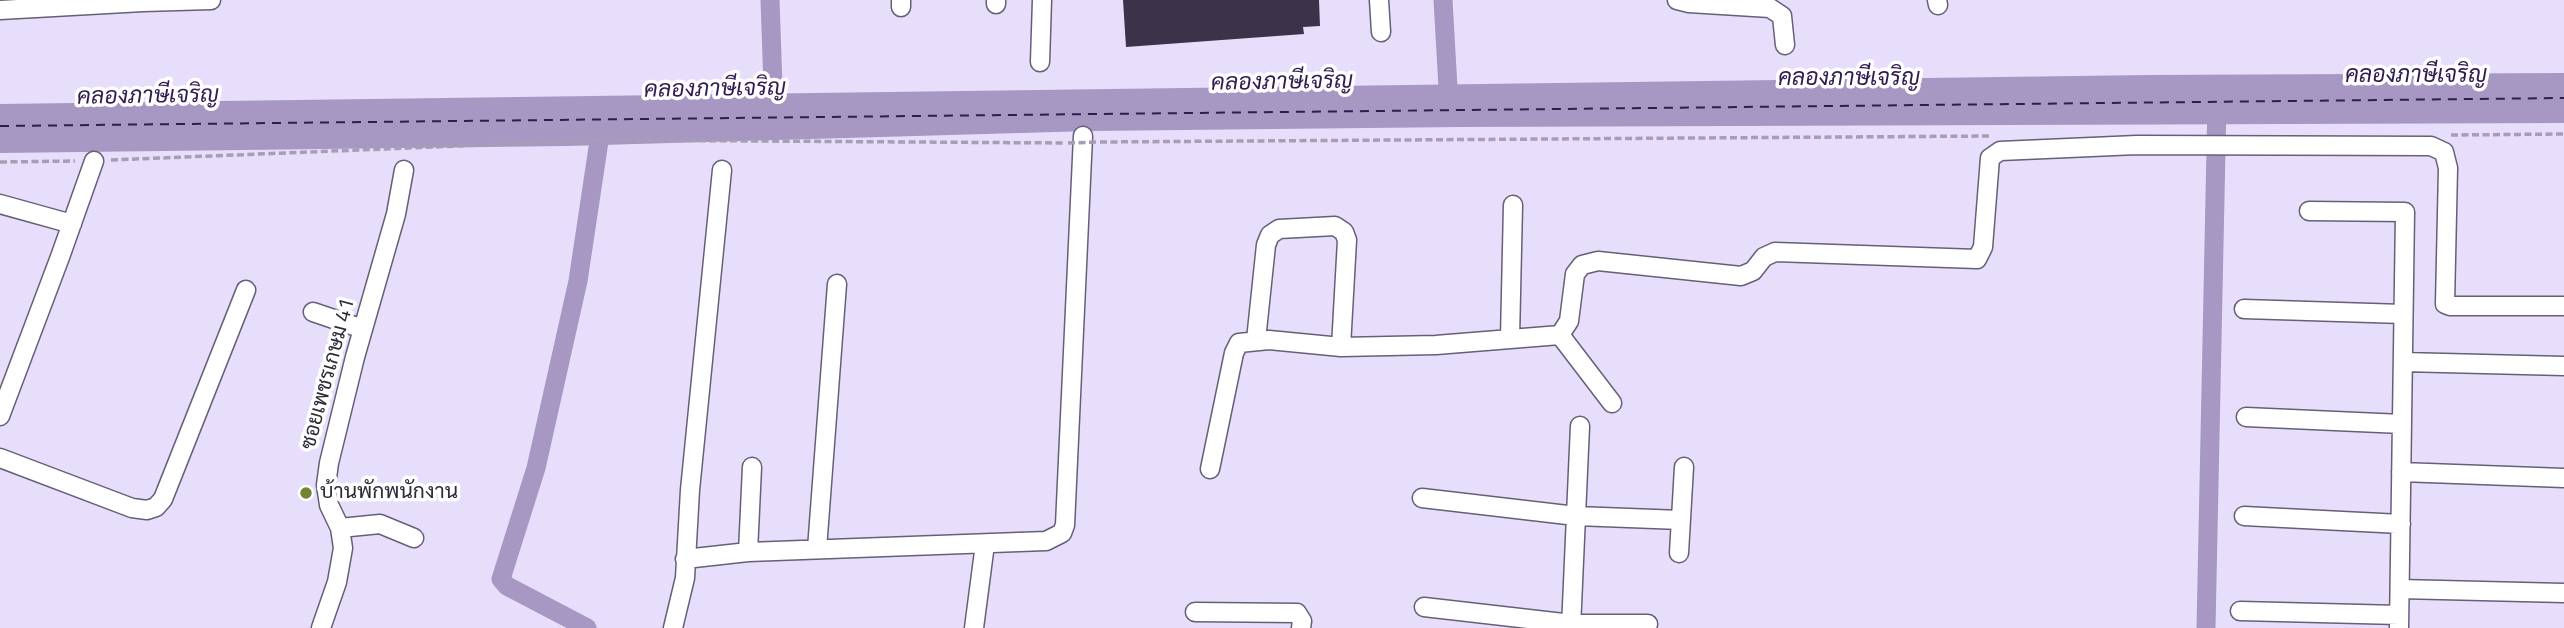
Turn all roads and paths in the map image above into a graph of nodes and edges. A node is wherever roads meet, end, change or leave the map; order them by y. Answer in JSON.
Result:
{"nodes":[{"id":1,"x":211,"y":0,"type":"edge"},
{"id":2,"x":1042,"y":0,"type":"edge"},
{"id":3,"x":1379,"y":0,"type":"edge"},
{"id":4,"x":1677,"y":0,"type":"edge"},
{"id":5,"x":143,"y":1,"type":"edge"},
{"id":6,"x":0,"y":10,"type":"edge"},
{"id":7,"x":1381,"y":32,"type":"dead end"},
{"id":8,"x":1785,"y":45,"type":"dead end"},
{"id":9,"x":1040,"y":62,"type":"dead end"},
{"id":10,"x":2564,"y":134,"type":"edge"},
{"id":11,"x":2450,"y":135,"type":"dead end"},
{"id":12,"x":1993,"y":136,"type":"dead end"},
{"id":13,"x":1083,"y":140,"type":"junction"},
{"id":14,"x":94,"y":161,"type":"junction"},
{"id":15,"x":0,"y":162,"type":"edge"},
{"id":16,"x":404,"y":170,"type":"dead end"},
{"id":17,"x":722,"y":170,"type":"dead end"},
{"id":18,"x":0,"y":204,"type":"edge"},
{"id":19,"x":1513,"y":205,"type":"dead end"},
{"id":20,"x":2309,"y":211,"type":"dead end"},
{"id":21,"x":72,"y":224,"type":"junction"},
{"id":22,"x":837,"y":284,"type":"dead end"},
{"id":23,"x":246,"y":290,"type":"dead end"},
{"id":24,"x":2564,"y":306,"type":"edge"},
{"id":25,"x":2244,"y":309,"type":"dead end"},
{"id":26,"x":313,"y":312,"type":"dead end"},
{"id":27,"x":2403,"y":314,"type":"junction"},
{"id":28,"x":363,"y":329,"type":"junction"},
{"id":29,"x":1560,"y":335,"type":"junction"},
{"id":30,"x":1510,"y":338,"type":"junction"},
{"id":31,"x":1256,"y":340,"type":"junction"},
{"id":32,"x":1341,"y":347,"type":"junction"},
{"id":33,"x":2403,"y":362,"type":"junction"},
{"id":34,"x":2564,"y":366,"type":"edge"},
{"id":35,"x":1612,"y":403,"type":"dead end"},
{"id":36,"x":0,"y":415,"type":"edge"},
{"id":37,"x":2246,"y":417,"type":"dead end"},
{"id":38,"x":2402,"y":424,"type":"junction"},
{"id":39,"x":1580,"y":426,"type":"dead end"},
{"id":40,"x":0,"y":458,"type":"edge"},
{"id":41,"x":752,"y":467,"type":"dead end"},
{"id":42,"x":1684,"y":467,"type":"dead end"},
{"id":43,"x":1210,"y":469,"type":"dead end"},
{"id":44,"x":2401,"y":472,"type":"junction"},
{"id":45,"x":2564,"y":478,"type":"edge"},
{"id":46,"x":1422,"y":498,"type":"dead end"},
{"id":47,"x":1576,"y":516,"type":"junction"},
{"id":48,"x":2245,"y":516,"type":"dead end"},
{"id":49,"x":1681,"y":520,"type":"junction"},
{"id":50,"x":2400,"y":524,"type":"junction"},
{"id":51,"x":340,"y":528,"type":"junction"},
{"id":52,"x":414,"y":538,"type":"dead end"},
{"id":53,"x":985,"y":544,"type":"junction"},
{"id":54,"x":817,"y":549,"type":"junction"},
{"id":55,"x":748,"y":552,"type":"junction"},
{"id":56,"x":1679,"y":552,"type":"dead end"},
{"id":57,"x":685,"y":559,"type":"junction"},
{"id":58,"x":2400,"y":589,"type":"junction"},
{"id":59,"x":2564,"y":593,"type":"edge"},
{"id":60,"x":1424,"y":607,"type":"dead end"},
{"id":61,"x":2240,"y":611,"type":"dead end"},
{"id":62,"x":1195,"y":612,"type":"dead end"},
{"id":63,"x":2399,"y":622,"type":"edge"},
{"id":64,"x":1648,"y":624,"type":"dead end"},
{"id":65,"x":1572,"y":626,"type":"edge"},
{"id":66,"x":321,"y":628,"type":"edge"},
{"id":67,"x":673,"y":628,"type":"edge"},
{"id":68,"x":974,"y":628,"type":"edge"},
{"id":69,"x":1301,"y":628,"type":"edge"}],
"edges":[{"from":1,"to":5,"type":"street"},
{"from":2,"to":9,"type":"street"},
{"from":3,"to":7,"type":"street"},
{"from":4,"to":8,"type":"street"},
{"from":5,"to":6,"type":"street"},
{"from":10,"to":11,"type":"path"},
{"from":12,"to":13,"type":"path"},
{"from":13,"to":14,"type":"path"},
{"from":13,"to":53,"type":"street"},
{"from":14,"to":15,"type":"path"},
{"from":14,"to":21,"type":"street"},
{"from":16,"to":28,"type":"street","name":"ซอยเพชรเกษม 41"},
{"from":17,"to":57,"type":"street"},
{"from":18,"to":21,"type":"street"},
{"from":19,"to":30,"type":"street"},
{"from":20,"to":27,"type":"street"},
{"from":21,"to":36,"type":"street"},
{"from":22,"to":54,"type":"street"},
{"from":23,"to":40,"type":"street"},
{"from":24,"to":29,"type":"street"},
{"from":25,"to":27,"type":"street"},
{"from":26,"to":28,"type":"street"},
{"from":27,"to":33,"type":"street"},
{"from":28,"to":51,"type":"street","name":"ซอยเพชรเกษม 41"},
{"from":29,"to":30,"type":"street"},
{"from":29,"to":35,"type":"street"},
{"from":30,"to":32,"type":"street"},
{"from":31,"to":32,"type":"street"},
{"from":31,"to":32,"type":"street"},
{"from":31,"to":43,"type":"street"},
{"from":33,"to":34,"type":"street"},
{"from":33,"to":38,"type":"street"},
{"from":37,"to":38,"type":"street"},
{"from":38,"to":44,"type":"street"},
{"from":39,"to":47,"type":"street"},
{"from":41,"to":55,"type":"street"},
{"from":42,"to":49,"type":"street"},
{"from":44,"to":45,"type":"street"},
{"from":44,"to":50,"type":"street"},
{"from":46,"to":47,"type":"street"},
{"from":47,"to":49,"type":"street"},
{"from":47,"to":65,"type":"street"},
{"from":48,"to":50,"type":"street"},
{"from":49,"to":56,"type":"street"},
{"from":50,"to":58,"type":"street"},
{"from":51,"to":52,"type":"street"},
{"from":51,"to":66,"type":"street","name":"ซอยเพชรเกษม 41"},
{"from":53,"to":54,"type":"street"},
{"from":53,"to":68,"type":"street"},
{"from":54,"to":55,"type":"street"},
{"from":55,"to":57,"type":"street"},
{"from":57,"to":67,"type":"street"},
{"from":58,"to":59,"type":"street"},
{"from":58,"to":63,"type":"street"},
{"from":60,"to":65,"type":"street"},
{"from":61,"to":63,"type":"street"},
{"from":62,"to":69,"type":"street"},
{"from":64,"to":65,"type":"street"}]}
